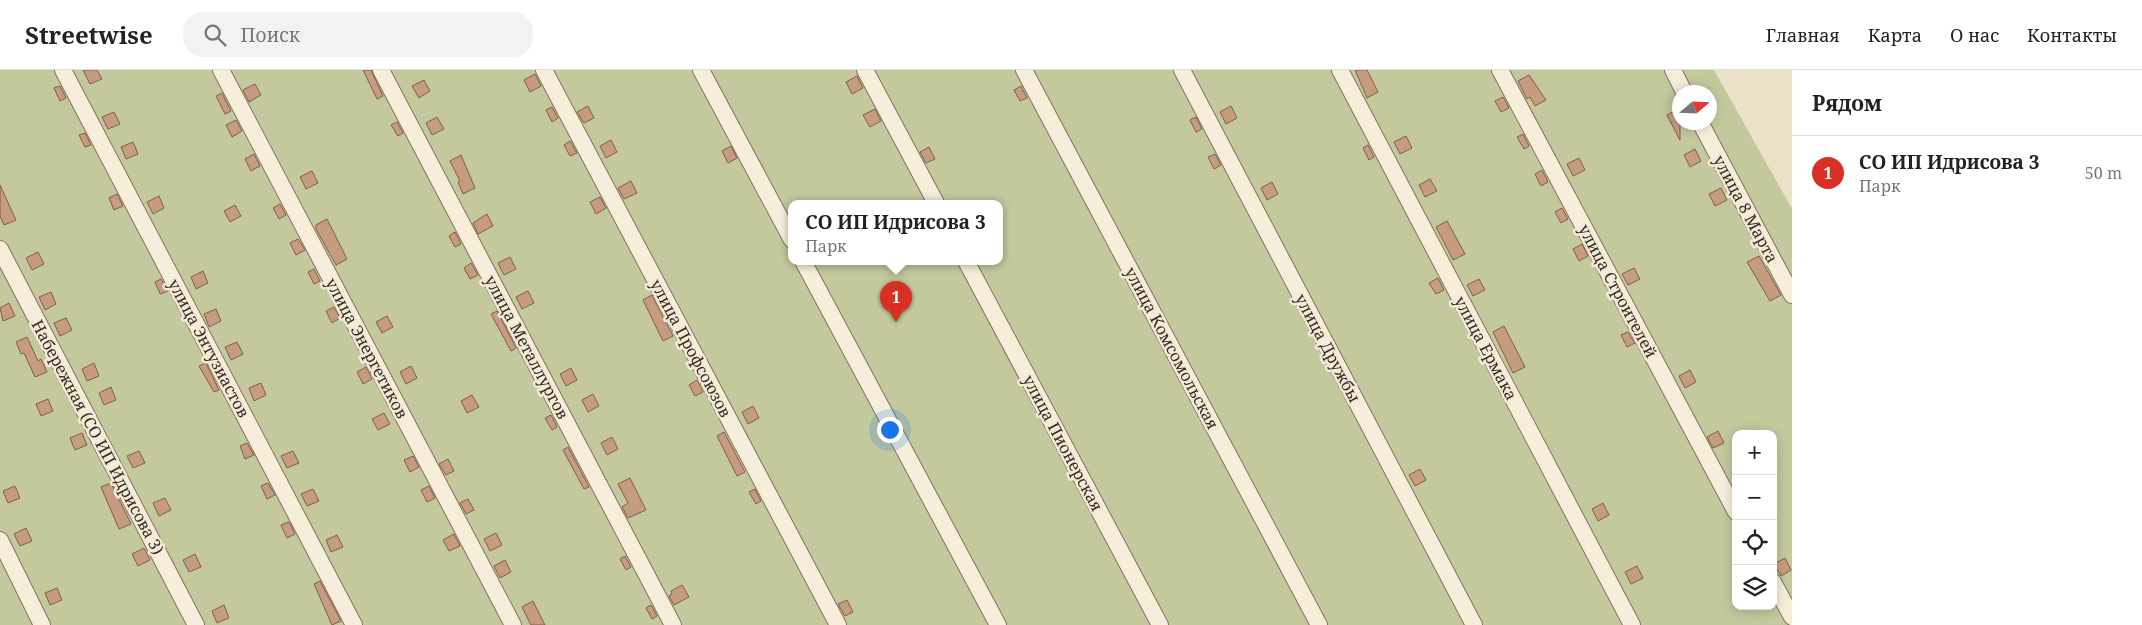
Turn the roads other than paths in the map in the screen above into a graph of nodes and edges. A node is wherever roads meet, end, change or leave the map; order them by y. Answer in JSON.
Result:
{"nodes":[{"id":1,"x":64,"y":70,"type":"edge"},
{"id":2,"x":221,"y":70,"type":"edge"},
{"id":3,"x":381,"y":70,"type":"edge"},
{"id":4,"x":544,"y":70,"type":"edge"},
{"id":5,"x":701,"y":70,"type":"edge"},
{"id":6,"x":865,"y":70,"type":"edge"},
{"id":7,"x":1024,"y":70,"type":"edge"},
{"id":8,"x":1182,"y":70,"type":"edge"},
{"id":9,"x":1340,"y":70,"type":"edge"},
{"id":10,"x":1500,"y":70,"type":"edge"},
{"id":11,"x":1672,"y":70,"type":"edge"},
{"id":12,"x":1680,"y":85,"type":"edge"},
{"id":13,"x":1704,"y":130,"type":"edge"},
{"id":14,"x":934,"y":200,"type":"edge"},
{"id":15,"x":788,"y":233,"type":"edge"},
{"id":16,"x":0,"y":249,"type":"edge"},
{"id":17,"x":805,"y":265,"type":"edge"},
{"id":18,"x":968,"y":265,"type":"edge"},
{"id":19,"x":1792,"y":295,"type":"edge"},
{"id":20,"x":1732,"y":505,"type":"edge"},
{"id":21,"x":0,"y":540,"type":"edge"},
{"id":22,"x":1777,"y":589,"type":"edge"},
{"id":23,"x":1792,"y":617,"type":"edge"},
{"id":24,"x":42,"y":625,"type":"edge"},
{"id":25,"x":196,"y":625,"type":"edge"},
{"id":26,"x":354,"y":625,"type":"edge"},
{"id":27,"x":513,"y":625,"type":"edge"},
{"id":28,"x":674,"y":625,"type":"edge"},
{"id":29,"x":838,"y":625,"type":"edge"},
{"id":30,"x":998,"y":625,"type":"edge"},
{"id":31,"x":1160,"y":625,"type":"edge"},
{"id":32,"x":1319,"y":625,"type":"edge"},
{"id":33,"x":1474,"y":625,"type":"edge"},
{"id":34,"x":1632,"y":625,"type":"edge"}],
"edges":[{"from":1,"to":26,"type":"street","name":"улица Энтузиастов"},
{"from":2,"to":27,"type":"street","name":"улица Энергетиков"},
{"from":3,"to":28,"type":"street","name":"улица Металлургов"},
{"from":4,"to":29,"type":"street","name":"улица Профсоюзов"},
{"from":5,"to":15,"type":"street"},
{"from":6,"to":14,"type":"street"},
{"from":7,"to":32,"type":"street","name":"улица Комсомольская"},
{"from":8,"to":33,"type":"street","name":"улица Дружбы"},
{"from":9,"to":34,"type":"street","name":"улица Ермака"},
{"from":10,"to":20,"type":"street","name":"улица Строителей"},
{"from":11,"to":12,"type":"street"},
{"from":13,"to":19,"type":"street","name":"улица 8 Марта"},
{"from":16,"to":25,"type":"street","name":"Набережная (СО ИП Идрисова 3)"},
{"from":17,"to":30,"type":"street"},
{"from":18,"to":31,"type":"street","name":"улица Пионерская"},
{"from":21,"to":24,"type":"street"},
{"from":22,"to":23,"type":"street"}]}
